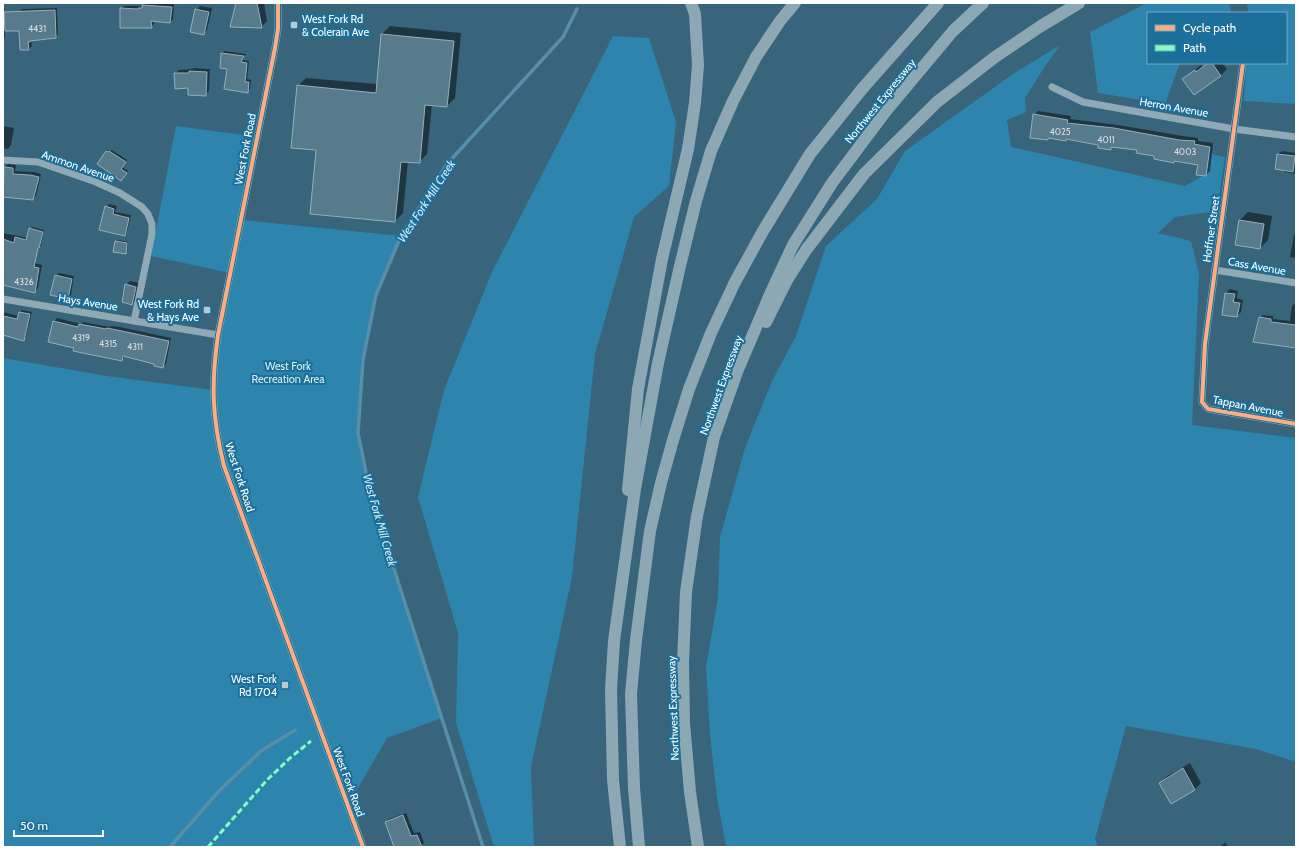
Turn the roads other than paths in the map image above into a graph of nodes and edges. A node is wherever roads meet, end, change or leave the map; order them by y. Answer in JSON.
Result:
{"nodes":[{"id":1,"x":278,"y":3,"type":"edge"},
{"id":2,"x":690,"y":3,"type":"edge"},
{"id":3,"x":795,"y":3,"type":"edge"},
{"id":4,"x":938,"y":3,"type":"edge"},
{"id":5,"x":983,"y":3,"type":"edge"},
{"id":6,"x":1080,"y":3,"type":"edge"},
{"id":7,"x":1243,"y":64,"type":"edge"},
{"id":8,"x":1052,"y":87,"type":"dead end"},
{"id":9,"x":1234,"y":129,"type":"junction"},
{"id":10,"x":1296,"y":137,"type":"edge"},
{"id":11,"x":3,"y":160,"type":"edge"},
{"id":12,"x":1215,"y":270,"type":"junction"},
{"id":13,"x":1296,"y":283,"type":"edge"},
{"id":14,"x":3,"y":299,"type":"edge"},
{"id":15,"x":134,"y":321,"type":"junction"},
{"id":16,"x":218,"y":335,"type":"junction"},
{"id":17,"x":737,"y":372,"type":"junction"},
{"id":18,"x":1202,"y":398,"type":"joint"},
{"id":19,"x":1296,"y":424,"type":"edge"},
{"id":20,"x":629,"y":529,"type":"junction"},
{"id":21,"x":363,"y":847,"type":"edge"},
{"id":22,"x":620,"y":847,"type":"edge"},
{"id":23,"x":639,"y":847,"type":"edge"},
{"id":24,"x":698,"y":847,"type":"edge"}],
"edges":[{"from":1,"to":16,"type":"street","name":"West Fork Road"},
{"from":2,"to":20,"type":"highway"},
{"from":3,"to":20,"type":"highway"},
{"from":4,"to":23,"type":"highway","name":"Northwest Expressway"},
{"from":5,"to":17,"type":"highway","name":"Northwest Expressway"},
{"from":6,"to":17,"type":"highway"},
{"from":7,"to":9,"type":"street","name":"Hoffner Street"},
{"from":8,"to":9,"type":"street","name":"Herron Avenue"},
{"from":9,"to":10,"type":"street","name":"Herron Avenue"},
{"from":9,"to":12,"type":"street","name":"Hoffner Street"},
{"from":11,"to":15,"type":"street","name":"Ammon Avenue"},
{"from":12,"to":13,"type":"street","name":"Cass Avenue"},
{"from":12,"to":18,"type":"street","name":"Hoffner Street"},
{"from":14,"to":15,"type":"street","name":"Hays Avenue"},
{"from":15,"to":16,"type":"street","name":"Hays Avenue"},
{"from":16,"to":21,"type":"street","name":"West Fork Road"},
{"from":17,"to":24,"type":"highway","name":"Northwest Expressway"},
{"from":18,"to":19,"type":"street","name":"Tappan Avenue"},
{"from":20,"to":22,"type":"highway"}]}
